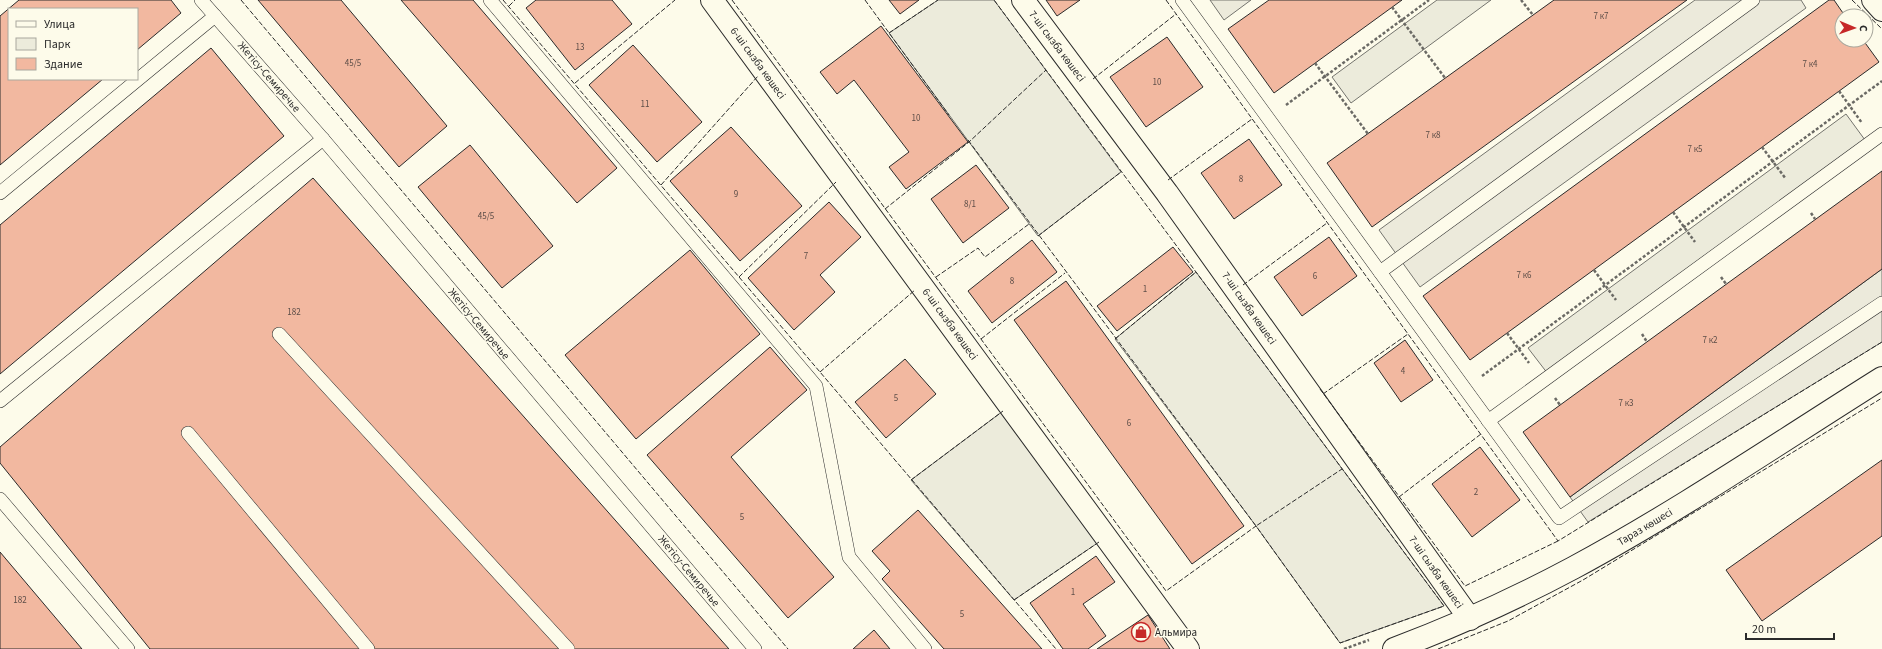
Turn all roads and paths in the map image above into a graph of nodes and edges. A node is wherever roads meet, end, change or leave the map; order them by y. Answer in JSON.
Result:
{"nodes":[{"id":1,"x":201,"y":0,"type":"edge"},
{"id":2,"x":490,"y":0,"type":"edge"},
{"id":3,"x":712,"y":0,"type":"edge"},
{"id":4,"x":1023,"y":0,"type":"edge"},
{"id":5,"x":1429,"y":0,"type":"edge"},
{"id":6,"x":1521,"y":0,"type":"edge"},
{"id":7,"x":1753,"y":0,"type":"edge"},
{"id":8,"x":1873,"y":0,"type":"edge"},
{"id":9,"x":1187,"y":2,"type":"edge"},
{"id":10,"x":1392,"y":7,"type":"dead end"},
{"id":11,"x":1882,"y":10,"type":"edge"},
{"id":12,"x":1533,"y":15,"type":"dead end"},
{"id":13,"x":215,"y":16,"type":"junction"},
{"id":14,"x":1402,"y":20,"type":"junction"},
{"id":15,"x":1315,"y":63,"type":"dead end"},
{"id":16,"x":1325,"y":76,"type":"junction"},
{"id":17,"x":1445,"y":78,"type":"dead end"},
{"id":18,"x":138,"y":79,"type":"edge"},
{"id":19,"x":137,"y":80,"type":"edge"},
{"id":20,"x":1882,"y":81,"type":"edge"},
{"id":21,"x":1268,"y":118,"type":"junction"},
{"id":22,"x":1368,"y":134,"type":"dead end"},
{"id":23,"x":1882,"y":134,"type":"edge"},
{"id":24,"x":323,"y":139,"type":"junction"},
{"id":25,"x":0,"y":193,"type":"edge"},
{"id":26,"x":1380,"y":272,"type":"junction"},
{"id":27,"x":1882,"y":303,"type":"edge"},
{"id":28,"x":279,"y":334,"type":"dead end"},
{"id":29,"x":1882,"y":378,"type":"edge"},
{"id":30,"x":1465,"y":389,"type":"junction"},
{"id":31,"x":0,"y":401,"type":"edge"},
{"id":32,"x":1488,"y":421,"type":"junction"},
{"id":33,"x":188,"y":433,"type":"dead end"},
{"id":34,"x":0,"y":499,"type":"edge"},
{"id":35,"x":1470,"y":619,"type":"junction"},
{"id":36,"x":128,"y":649,"type":"edge"},
{"id":37,"x":368,"y":649,"type":"edge"},
{"id":38,"x":568,"y":649,"type":"edge"},
{"id":39,"x":756,"y":649,"type":"edge"},
{"id":40,"x":925,"y":649,"type":"edge"},
{"id":41,"x":1188,"y":649,"type":"edge"},
{"id":42,"x":1394,"y":649,"type":"edge"}],
"edges":[{"from":1,"to":13,"type":"lane","name":"Жетісу-Семиречье"},
{"from":2,"to":40,"type":"lane"},
{"from":3,"to":41,"type":"street","name":"6-ші сызба көшесі"},
{"from":4,"to":35,"type":"street","name":"7-ші сызба көшесі"},
{"from":5,"to":14,"type":"path"},
{"from":6,"to":12,"type":"path"},
{"from":7,"to":26,"type":"lane"},
{"from":8,"to":11,"type":"street"},
{"from":9,"to":21,"type":"lane"},
{"from":10,"to":14,"type":"path"},
{"from":13,"to":18,"type":"lane"},
{"from":13,"to":24,"type":"lane","name":"Жетісу-Семиречье"},
{"from":14,"to":16,"type":"path"},
{"from":14,"to":17,"type":"path"},
{"from":15,"to":16,"type":"path"},
{"from":16,"to":21,"type":"path"},
{"from":16,"to":22,"type":"path"},
{"from":19,"to":25,"type":"lane"},
{"from":20,"to":30,"type":"path"},
{"from":21,"to":26,"type":"lane"},
{"from":23,"to":32,"type":"lane"},
{"from":24,"to":31,"type":"lane"},
{"from":24,"to":39,"type":"lane","name":"Жетісу-Семиречье"},
{"from":26,"to":30,"type":"lane"},
{"from":27,"to":32,"type":"lane"},
{"from":28,"to":38,"type":"lane"},
{"from":29,"to":35,"type":"street","name":"Тараз көшесі"},
{"from":30,"to":32,"type":"lane"},
{"from":33,"to":37,"type":"lane"},
{"from":34,"to":36,"type":"lane"},
{"from":35,"to":42,"type":"street","name":"Тараз көшесі"}]}
